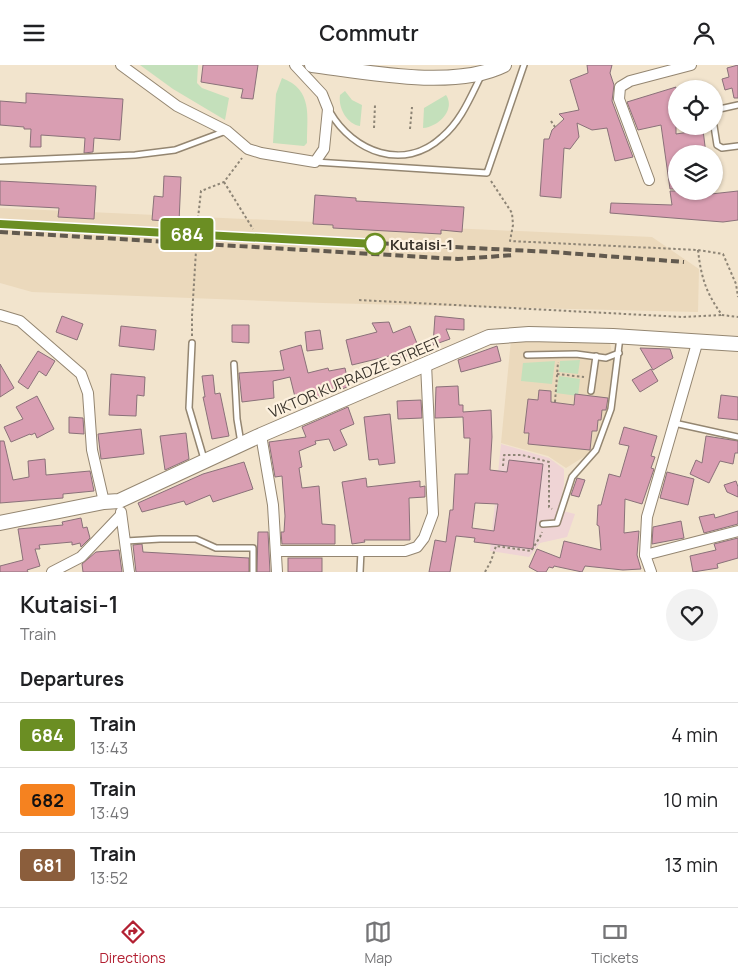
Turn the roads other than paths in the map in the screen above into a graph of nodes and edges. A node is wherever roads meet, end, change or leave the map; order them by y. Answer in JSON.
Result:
{"nodes":[{"id":1,"x":121,"y":65,"type":"edge"},
{"id":2,"x":295,"y":65,"type":"edge"},
{"id":3,"x":312,"y":65,"type":"edge"},
{"id":4,"x":504,"y":65,"type":"edge"},
{"id":5,"x":524,"y":65,"type":"edge"},
{"id":6,"x":691,"y":65,"type":"edge"},
{"id":7,"x":482,"y":73,"type":"junction"},
{"id":8,"x":738,"y":105,"type":"edge"},
{"id":9,"x":723,"y":108,"type":"edge"},
{"id":10,"x":328,"y":109,"type":"junction"},
{"id":11,"x":226,"y":131,"type":"junction"},
{"id":12,"x":715,"y":135,"type":"edge"},
{"id":13,"x":738,"y":146,"type":"edge"},
{"id":14,"x":0,"y":161,"type":"edge"},
{"id":15,"x":315,"y":162,"type":"junction"},
{"id":16,"x":649,"y":180,"type":"dead end"},
{"id":17,"x":0,"y":315,"type":"edge"},
{"id":18,"x":620,"y":336,"type":"junction"},
{"id":19,"x":698,"y":340,"type":"junction"},
{"id":20,"x":192,"y":343,"type":"road end"},
{"id":21,"x":738,"y":344,"type":"edge"},
{"id":22,"x":618,"y":353,"type":"junction"},
{"id":23,"x":527,"y":355,"type":"dead end"},
{"id":24,"x":596,"y":356,"type":"junction"},
{"id":25,"x":234,"y":363,"type":"dead end"},
{"id":26,"x":426,"y":363,"type":"junction"},
{"id":27,"x":591,"y":391,"type":"dead end"},
{"id":28,"x":674,"y":423,"type":"junction"},
{"id":29,"x":261,"y":435,"type":"junction"},
{"id":30,"x":738,"y":437,"type":"edge"},
{"id":31,"x":242,"y":446,"type":"junction"},
{"id":32,"x":205,"y":462,"type":"junction"},
{"id":33,"x":104,"y":502,"type":"junction"},
{"id":34,"x":120,"y":508,"type":"junction"},
{"id":35,"x":0,"y":523,"type":"edge"},
{"id":36,"x":543,"y":524,"type":"road end"},
{"id":37,"x":738,"y":531,"type":"edge"},
{"id":38,"x":126,"y":541,"type":"junction"},
{"id":39,"x":276,"y":551,"type":"junction"},
{"id":40,"x":362,"y":551,"type":"junction"},
{"id":41,"x":645,"y":555,"type":"junction"},
{"id":42,"x":52,"y":572,"type":"edge"},
{"id":43,"x":129,"y":572,"type":"edge"},
{"id":44,"x":253,"y":572,"type":"edge"},
{"id":45,"x":277,"y":572,"type":"edge"},
{"id":46,"x":360,"y":572,"type":"edge"},
{"id":47,"x":651,"y":572,"type":"edge"}],
"edges":[{"from":1,"to":11,"type":"street"},
{"from":2,"to":10,"type":"street"},
{"from":3,"to":7,"type":"street"},
{"from":4,"to":7,"type":"street"},
{"from":5,"to":15,"type":"lane"},
{"from":6,"to":16,"type":"street"},
{"from":7,"to":10,"type":"lane"},
{"from":8,"to":9,"type":"lane"},
{"from":10,"to":15,"type":"street"},
{"from":11,"to":14,"type":"lane"},
{"from":11,"to":15,"type":"street"},
{"from":12,"to":13,"type":"lane"},
{"from":17,"to":33,"type":"street"},
{"from":18,"to":19,"type":"street","name":"VIKTOR KUPRADZE STREET"},
{"from":18,"to":22,"type":"lane"},
{"from":18,"to":26,"type":"street","name":"VIKTOR KUPRADZE STREET"},
{"from":19,"to":21,"type":"street","name":"VIKTOR KUPRADZE STREET"},
{"from":19,"to":28,"type":"street"},
{"from":20,"to":32,"type":"lane"},
{"from":22,"to":24,"type":"lane"},
{"from":22,"to":36,"type":"lane"},
{"from":23,"to":24,"type":"lane"},
{"from":24,"to":27,"type":"lane"},
{"from":25,"to":31,"type":"lane"},
{"from":26,"to":29,"type":"street","name":"VIKTOR KUPRADZE STREET"},
{"from":26,"to":40,"type":"street"},
{"from":28,"to":30,"type":"lane"},
{"from":28,"to":41,"type":"street"},
{"from":29,"to":31,"type":"street","name":"VIKTOR KUPRADZE STREET"},
{"from":29,"to":39,"type":"street"},
{"from":31,"to":32,"type":"street","name":"VIKTOR KUPRADZE STREET"},
{"from":32,"to":34,"type":"street","name":"VIKTOR KUPRADZE STREET"},
{"from":33,"to":34,"type":"street","name":"VIKTOR KUPRADZE STREET"},
{"from":33,"to":35,"type":"street","name":"VIKTOR KUPRADZE STREET"},
{"from":34,"to":38,"type":"street"},
{"from":34,"to":42,"type":"street"},
{"from":37,"to":41,"type":"street"},
{"from":38,"to":43,"type":"street"},
{"from":38,"to":44,"type":"lane"},
{"from":39,"to":40,"type":"street"},
{"from":39,"to":45,"type":"street"},
{"from":40,"to":46,"type":"lane"},
{"from":41,"to":47,"type":"street"}]}
